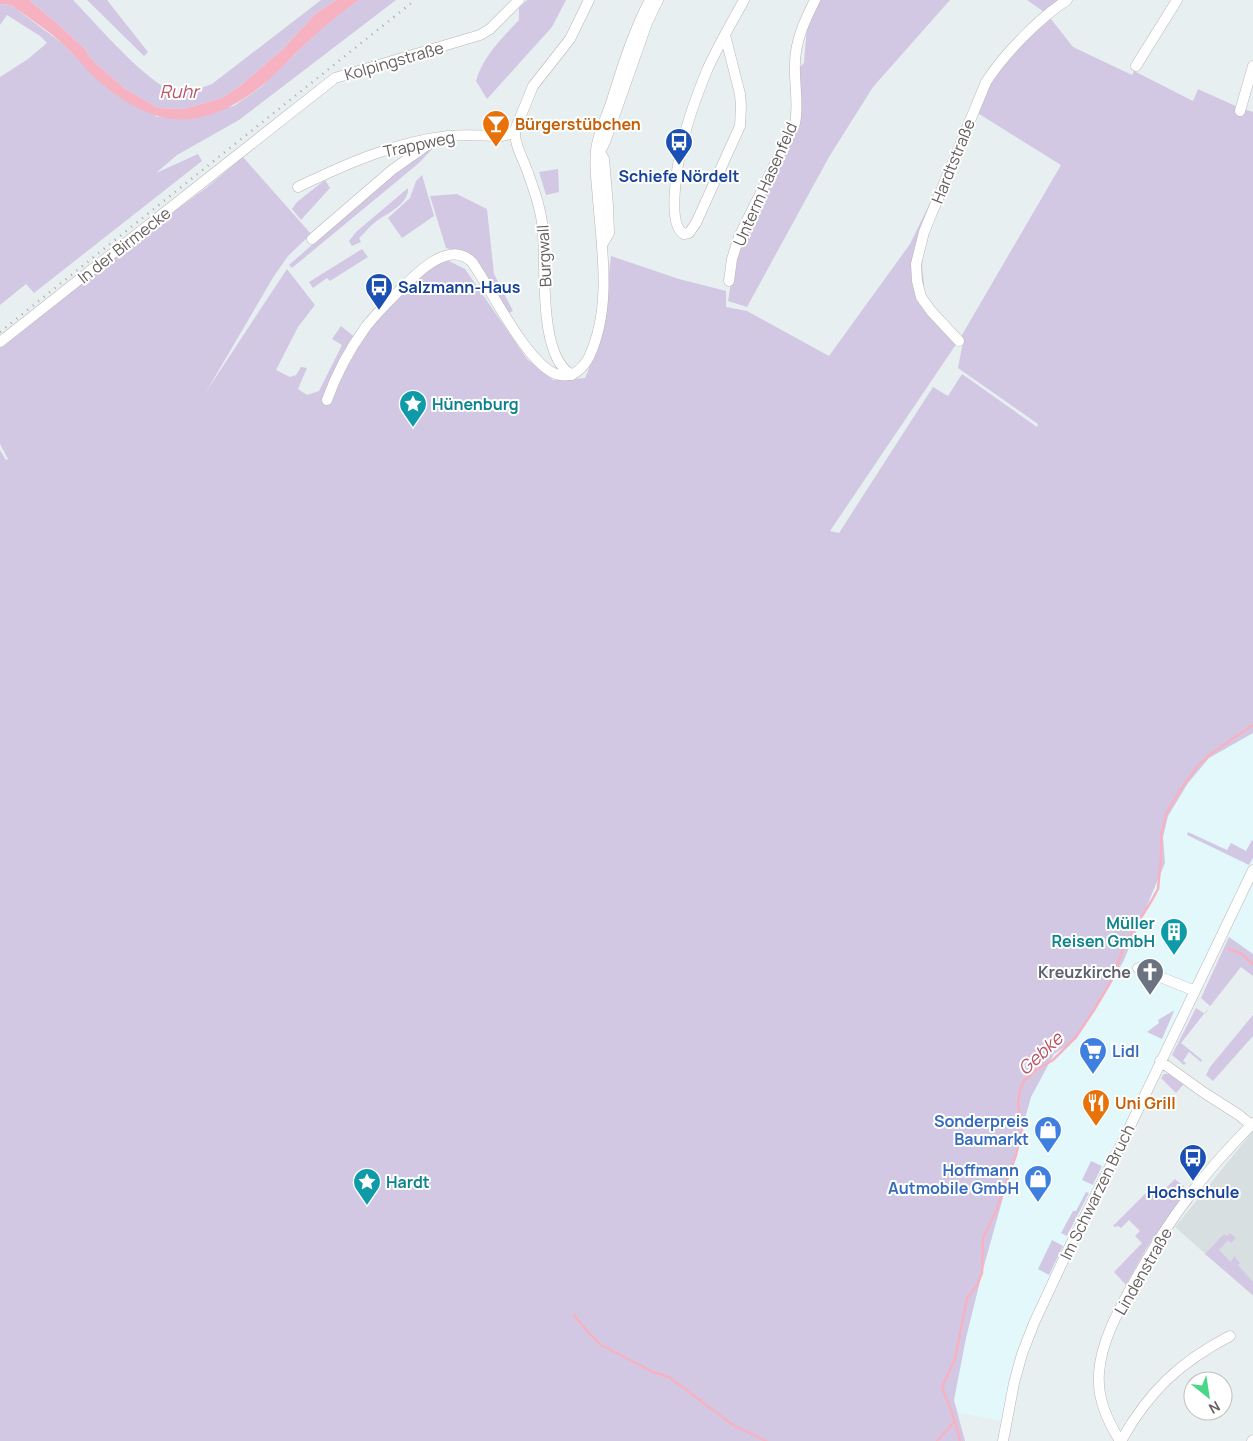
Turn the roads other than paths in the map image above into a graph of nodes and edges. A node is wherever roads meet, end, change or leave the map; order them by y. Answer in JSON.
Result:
{"nodes":[{"id":1,"x":519,"y":0,"type":"edge"},
{"id":2,"x":589,"y":0,"type":"edge"},
{"id":3,"x":650,"y":0,"type":"edge"},
{"id":4,"x":658,"y":0,"type":"edge"},
{"id":5,"x":744,"y":0,"type":"edge"},
{"id":6,"x":815,"y":0,"type":"edge"},
{"id":7,"x":1067,"y":0,"type":"edge"},
{"id":8,"x":1176,"y":0,"type":"edge"},
{"id":9,"x":725,"y":35,"type":"junction"},
{"id":10,"x":1136,"y":66,"type":"dead end"},
{"id":11,"x":1253,"y":66,"type":"edge"},
{"id":12,"x":1240,"y":111,"type":"dead end"},
{"id":13,"x":515,"y":130,"type":"junction"},
{"id":14,"x":502,"y":136,"type":"junction"},
{"id":15,"x":438,"y":138,"type":"junction"},
{"id":16,"x":248,"y":147,"type":"joint"},
{"id":17,"x":519,"y":149,"type":"junction"},
{"id":18,"x":601,"y":151,"type":"junction"},
{"id":19,"x":298,"y":187,"type":"dead end"},
{"id":20,"x":312,"y":239,"type":"dead end"},
{"id":21,"x":730,"y":281,"type":"dead end"},
{"id":22,"x":959,"y":341,"type":"dead end"},
{"id":23,"x":0,"y":342,"type":"edge"},
{"id":24,"x":557,"y":369,"type":"junction"},
{"id":25,"x":327,"y":400,"type":"dead end"},
{"id":26,"x":1253,"y":870,"type":"edge"},
{"id":27,"x":1138,"y":968,"type":"dead end"},
{"id":28,"x":1195,"y":991,"type":"junction"},
{"id":29,"x":1160,"y":1061,"type":"junction"},
{"id":30,"x":1252,"y":1124,"type":"edge"},
{"id":31,"x":1230,"y":1336,"type":"dead end"},
{"id":32,"x":1003,"y":1441,"type":"edge"},
{"id":33,"x":1120,"y":1441,"type":"edge"}],
"edges":[{"from":1,"to":16,"type":"street","name":"Kolpingstraße"},
{"from":2,"to":13,"type":"street"},
{"from":3,"to":18,"type":"street"},
{"from":4,"to":18,"type":"street"},
{"from":5,"to":9,"type":"street"},
{"from":6,"to":21,"type":"street","name":"Unterm Hasenfeld"},
{"from":7,"to":22,"type":"street","name":"Hardtstraße"},
{"from":8,"to":10,"type":"street"},
{"from":9,"to":9,"type":"street"},
{"from":11,"to":12,"type":"street"},
{"from":13,"to":14,"type":"street","name":"Trappweg"},
{"from":13,"to":17,"type":"street","name":"Burgwall"},
{"from":14,"to":15,"type":"street","name":"Trappweg"},
{"from":14,"to":17,"type":"street"},
{"from":15,"to":19,"type":"street","name":"Trappweg"},
{"from":15,"to":20,"type":"street"},
{"from":16,"to":23,"type":"street","name":"In der Birmecke"},
{"from":17,"to":24,"type":"street","name":"Burgwall"},
{"from":18,"to":24,"type":"street"},
{"from":24,"to":25,"type":"street"},
{"from":26,"to":28,"type":"street","name":"Im Schwarzen Bruch"},
{"from":27,"to":28,"type":"street"},
{"from":28,"to":29,"type":"street","name":"Im Schwarzen Bruch"},
{"from":29,"to":30,"type":"street"},
{"from":29,"to":32,"type":"street","name":"Im Schwarzen Bruch"},
{"from":30,"to":33,"type":"street","name":"Lindenstraße"},
{"from":31,"to":33,"type":"street"}]}
